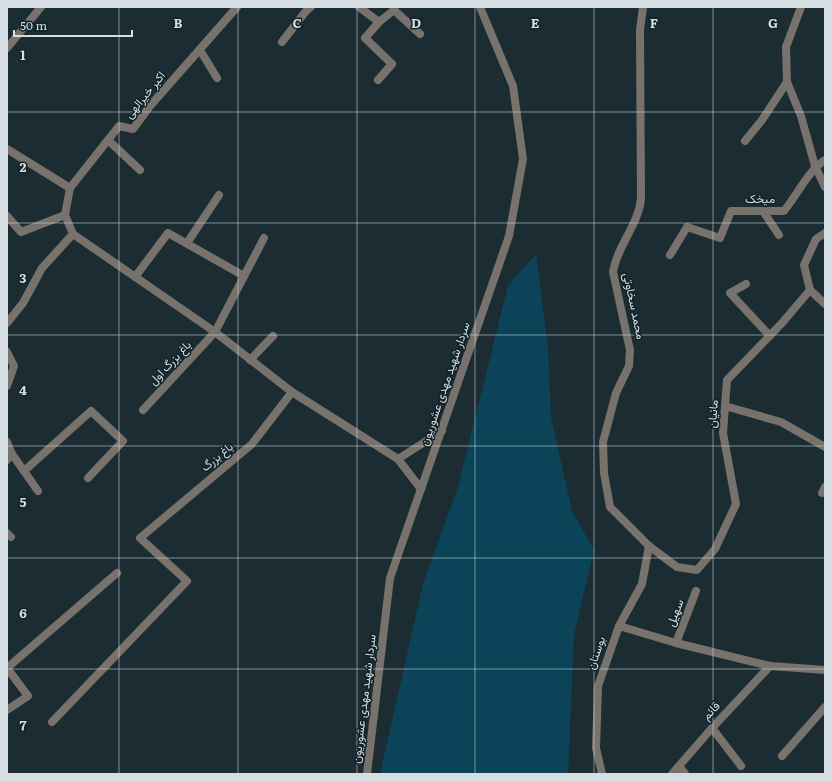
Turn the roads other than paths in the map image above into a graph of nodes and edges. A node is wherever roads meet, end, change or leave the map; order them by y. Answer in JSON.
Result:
{"nodes":[{"id":1,"x":41,"y":7,"type":"edge"},
{"id":2,"x":237,"y":7,"type":"edge"},
{"id":3,"x":311,"y":7,"type":"edge"},
{"id":4,"x":359,"y":7,"type":"edge"},
{"id":5,"x":480,"y":7,"type":"edge"},
{"id":6,"x":643,"y":7,"type":"edge"},
{"id":7,"x":802,"y":7,"type":"edge"},
{"id":8,"x":379,"y":22,"type":"junction"},
{"id":9,"x":420,"y":34,"type":"dead end"},
{"id":10,"x":282,"y":42,"type":"dead end"},
{"id":11,"x":7,"y":48,"type":"edge"},
{"id":12,"x":200,"y":50,"type":"junction"},
{"id":13,"x":217,"y":78,"type":"dead end"},
{"id":14,"x":378,"y":80,"type":"dead end"},
{"id":15,"x":786,"y":82,"type":"junction"},
{"id":16,"x":109,"y":141,"type":"junction"},
{"id":17,"x":745,"y":142,"type":"dead end"},
{"id":18,"x":7,"y":149,"type":"edge"},
{"id":19,"x":825,"y":160,"type":"edge"},
{"id":20,"x":815,"y":166,"type":"junction"},
{"id":21,"x":140,"y":170,"type":"dead end"},
{"id":22,"x":825,"y":187,"type":"edge"},
{"id":23,"x":70,"y":188,"type":"junction"},
{"id":24,"x":219,"y":195,"type":"dead end"},
{"id":25,"x":763,"y":211,"type":"junction"},
{"id":26,"x":65,"y":215,"type":"junction"},
{"id":27,"x":7,"y":216,"type":"edge"},
{"id":28,"x":825,"y":232,"type":"edge"},
{"id":29,"x":73,"y":234,"type":"junction"},
{"id":30,"x":779,"y":235,"type":"dead end"},
{"id":31,"x":264,"y":238,"type":"dead end"},
{"id":32,"x":187,"y":243,"type":"junction"},
{"id":33,"x":670,"y":255,"type":"dead end"},
{"id":34,"x":244,"y":276,"type":"junction"},
{"id":35,"x":135,"y":277,"type":"junction"},
{"id":36,"x":746,"y":284,"type":"dead end"},
{"id":37,"x":810,"y":290,"type":"junction"},
{"id":38,"x":825,"y":304,"type":"edge"},
{"id":39,"x":7,"y":323,"type":"edge"},
{"id":40,"x":215,"y":332,"type":"junction"},
{"id":41,"x":273,"y":336,"type":"dead end"},
{"id":42,"x":770,"y":336,"type":"junction"},
{"id":43,"x":7,"y":352,"type":"edge"},
{"id":44,"x":250,"y":360,"type":"junction"},
{"id":45,"x":7,"y":386,"type":"edge"},
{"id":46,"x":292,"y":392,"type":"junction"},
{"id":47,"x":725,"y":406,"type":"junction"},
{"id":48,"x":143,"y":410,"type":"dead end"},
{"id":49,"x":442,"y":431,"type":"junction"},
{"id":50,"x":7,"y":442,"type":"edge"},
{"id":51,"x":825,"y":447,"type":"edge"},
{"id":52,"x":10,"y":457,"type":"edge"},
{"id":53,"x":398,"y":459,"type":"junction"},
{"id":54,"x":24,"y":471,"type":"junction"},
{"id":55,"x":88,"y":478,"type":"dead end"},
{"id":56,"x":421,"y":489,"type":"junction"},
{"id":57,"x":38,"y":491,"type":"dead end"},
{"id":58,"x":649,"y":546,"type":"junction"},
{"id":59,"x":117,"y":572,"type":"dead end"},
{"id":60,"x":696,"y":591,"type":"dead end"},
{"id":61,"x":618,"y":626,"type":"junction"},
{"id":62,"x":676,"y":643,"type":"junction"},
{"id":63,"x":770,"y":666,"type":"junction"},
{"id":64,"x":7,"y":668,"type":"edge"},
{"id":65,"x":824,"y":672,"type":"edge"},
{"id":66,"x":825,"y":707,"type":"edge"},
{"id":67,"x":7,"y":710,"type":"edge"},
{"id":68,"x":52,"y":722,"type":"dead end"},
{"id":69,"x":712,"y":728,"type":"junction"},
{"id":70,"x":782,"y":756,"type":"dead end"},
{"id":71,"x":679,"y":766,"type":"junction"},
{"id":72,"x":741,"y":766,"type":"dead end"},
{"id":73,"x":367,"y":774,"type":"edge"},
{"id":74,"x":602,"y":774,"type":"edge"},
{"id":75,"x":672,"y":774,"type":"edge"},
{"id":76,"x":685,"y":774,"type":"edge"}],
"edges":[{"from":1,"to":11,"type":"street"},
{"from":2,"to":12,"type":"street","name":"اکبر خیرالهی"},
{"from":3,"to":10,"type":"street"},
{"from":4,"to":8,"type":"street"},
{"from":5,"to":49,"type":"street","name":"سردار شهید مهدی عشوریون"},
{"from":6,"to":58,"type":"street","name":"محمد سخاوتی"},
{"from":7,"to":15,"type":"street"},
{"from":8,"to":9,"type":"street"},
{"from":8,"to":14,"type":"street"},
{"from":12,"to":13,"type":"street"},
{"from":12,"to":16,"type":"street","name":"اکبر خیرالهی"},
{"from":15,"to":17,"type":"street"},
{"from":15,"to":20,"type":"street"},
{"from":16,"to":21,"type":"street"},
{"from":16,"to":23,"type":"street","name":"اکبر خیرالهی"},
{"from":18,"to":23,"type":"street"},
{"from":19,"to":20,"type":"street"},
{"from":20,"to":22,"type":"street"},
{"from":20,"to":25,"type":"street","name":"میخک"},
{"from":23,"to":26,"type":"street"},
{"from":24,"to":32,"type":"street"},
{"from":25,"to":30,"type":"street"},
{"from":25,"to":33,"type":"street","name":"میخک"},
{"from":26,"to":27,"type":"street"},
{"from":26,"to":29,"type":"street"},
{"from":28,"to":37,"type":"street"},
{"from":29,"to":35,"type":"street"},
{"from":29,"to":39,"type":"street"},
{"from":31,"to":34,"type":"street","name":"باغ بزرگ اول"},
{"from":32,"to":34,"type":"street"},
{"from":32,"to":35,"type":"street"},
{"from":34,"to":40,"type":"street","name":"باغ بزرگ اول"},
{"from":35,"to":40,"type":"street"},
{"from":36,"to":42,"type":"street"},
{"from":37,"to":38,"type":"street"},
{"from":37,"to":42,"type":"street","name":"مانیان"},
{"from":40,"to":44,"type":"street"},
{"from":40,"to":48,"type":"street","name":"باغ بزرگ اول"},
{"from":41,"to":44,"type":"street"},
{"from":42,"to":47,"type":"street","name":"مانیان"},
{"from":43,"to":45,"type":"street"},
{"from":44,"to":46,"type":"street"},
{"from":46,"to":53,"type":"street"},
{"from":46,"to":68,"type":"street","name":"باغ بزرگ"},
{"from":47,"to":51,"type":"street"},
{"from":47,"to":58,"type":"street","name":"مانیان"},
{"from":49,"to":53,"type":"street"},
{"from":49,"to":56,"type":"street","name":"سردار شهید مهدی عشوریون"},
{"from":50,"to":52,"type":"street"},
{"from":52,"to":54,"type":"street"},
{"from":53,"to":56,"type":"street"},
{"from":54,"to":55,"type":"street"},
{"from":54,"to":57,"type":"street"},
{"from":56,"to":73,"type":"street","name":"سردار شهید مهدی عشوریون"},
{"from":58,"to":61,"type":"street","name":"بوستان"},
{"from":59,"to":64,"type":"street"},
{"from":60,"to":62,"type":"street","name":"سهیل"},
{"from":61,"to":62,"type":"street"},
{"from":61,"to":74,"type":"street","name":"بوستان"},
{"from":62,"to":63,"type":"street"},
{"from":63,"to":65,"type":"street"},
{"from":63,"to":69,"type":"street","name":"قائم"},
{"from":64,"to":67,"type":"street"},
{"from":66,"to":70,"type":"street"},
{"from":69,"to":71,"type":"street","name":"قائم"},
{"from":69,"to":72,"type":"street"},
{"from":71,"to":75,"type":"street","name":"قائم"},
{"from":71,"to":76,"type":"street"}]}
